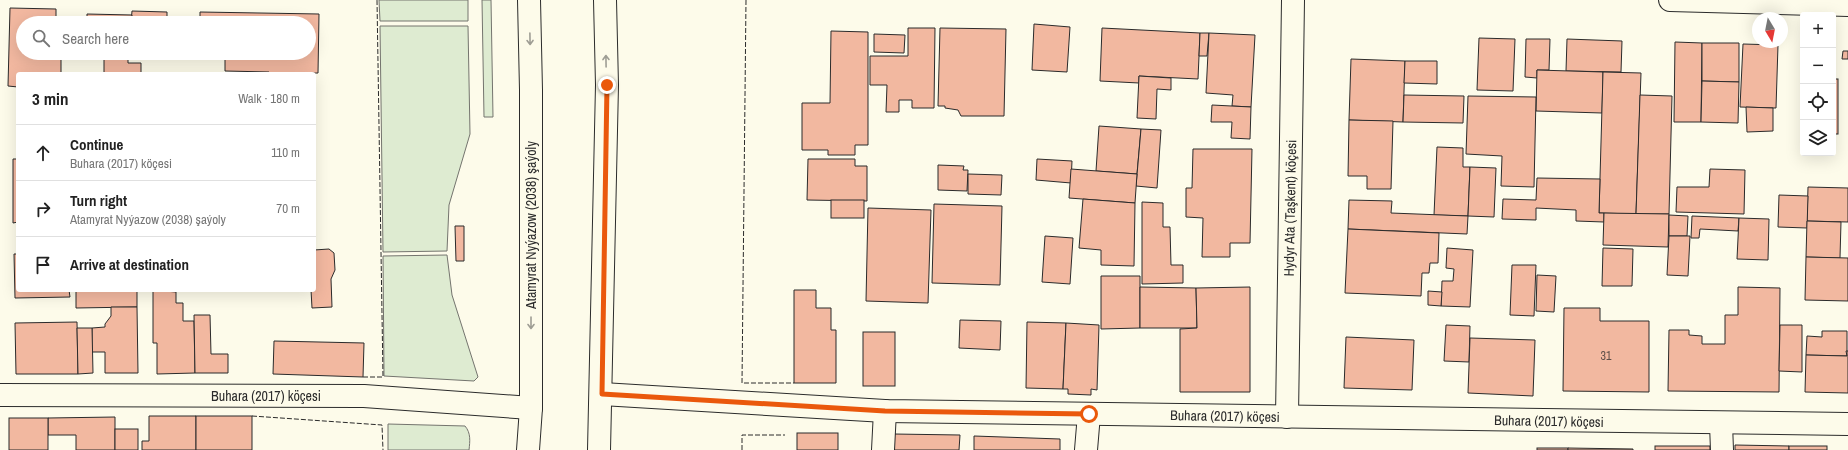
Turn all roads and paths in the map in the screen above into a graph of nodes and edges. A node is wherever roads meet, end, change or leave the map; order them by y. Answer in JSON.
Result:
{"nodes":[{"id":1,"x":529,"y":0,"type":"edge"},
{"id":2,"x":605,"y":0,"type":"edge"},
{"id":3,"x":1293,"y":0,"type":"edge"},
{"id":4,"x":1670,"y":0,"type":"edge"},
{"id":5,"x":1848,"y":5,"type":"edge"},
{"id":6,"x":602,"y":394,"type":"junction"},
{"id":7,"x":0,"y":395,"type":"edge"},
{"id":8,"x":531,"y":408,"type":"junction"},
{"id":9,"x":885,"y":411,"type":"junction"},
{"id":10,"x":1089,"y":414,"type":"junction"},
{"id":11,"x":1287,"y":417,"type":"junction"},
{"id":12,"x":1721,"y":424,"type":"junction"},
{"id":13,"x":1848,"y":424,"type":"edge"},
{"id":14,"x":528,"y":450,"type":"edge"},
{"id":15,"x":599,"y":450,"type":"edge"},
{"id":16,"x":883,"y":450,"type":"edge"},
{"id":17,"x":1086,"y":450,"type":"edge"},
{"id":18,"x":1722,"y":450,"type":"edge"}],
"edges":[{"from":1,"to":8,"type":"street","name":"Atamyrat Nyýazow (2038) şaýoly","one_way":true},
{"from":6,"to":2,"type":"street","one_way":true},
{"from":3,"to":11,"type":"street","name":"Hydyr Ata (Taşkent) köçesi"},
{"from":4,"to":5,"type":"street"},
{"from":6,"to":9,"type":"street","name":"Buhara (2017) köçesi"},
{"from":6,"to":15,"type":"street"},
{"from":7,"to":8,"type":"street","name":"Buhara (2017) köçesi"},
{"from":8,"to":14,"type":"street","name":"Atamyrat Nyýazow (2038) şaýoly"},
{"from":9,"to":10,"type":"street","name":"Buhara (2017) köçesi"},
{"from":9,"to":16,"type":"street"},
{"from":10,"to":11,"type":"street","name":"Buhara (2017) köçesi"},
{"from":10,"to":17,"type":"street"},
{"from":11,"to":12,"type":"street","name":"Buhara (2017) köçesi"},
{"from":12,"to":13,"type":"street","name":"Buhara (2017) köçesi"},
{"from":12,"to":18,"type":"street"}]}
